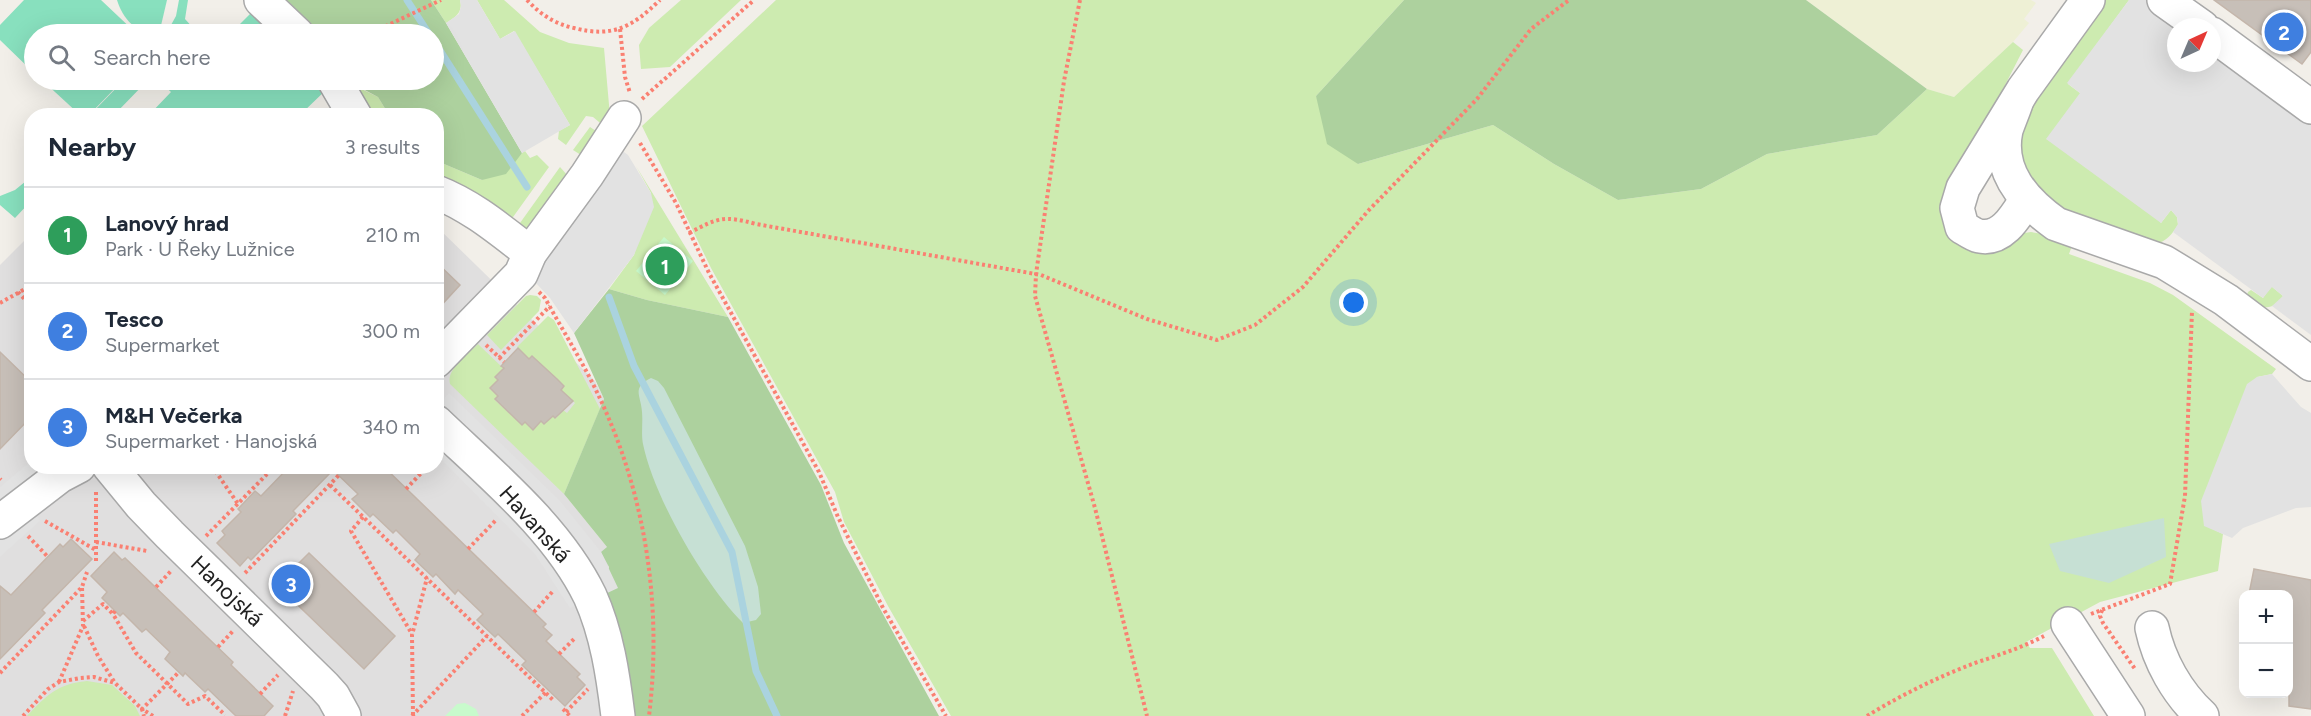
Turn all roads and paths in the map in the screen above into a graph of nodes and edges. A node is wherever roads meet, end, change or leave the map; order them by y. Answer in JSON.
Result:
{"nodes":[{"id":1,"x":261,"y":0,"type":"edge"},
{"id":2,"x":441,"y":0,"type":"edge"},
{"id":3,"x":527,"y":0,"type":"edge"},
{"id":4,"x":660,"y":0,"type":"edge"},
{"id":5,"x":754,"y":0,"type":"edge"},
{"id":6,"x":1080,"y":0,"type":"edge"},
{"id":7,"x":1569,"y":0,"type":"edge"},
{"id":8,"x":2088,"y":0,"type":"edge"},
{"id":9,"x":2164,"y":0,"type":"edge"},
{"id":10,"x":2189,"y":18,"type":"edge"},
{"id":11,"x":286,"y":24,"type":"edge"},
{"id":12,"x":390,"y":24,"type":"edge"},
{"id":13,"x":620,"y":29,"type":"junction"},
{"id":14,"x":2221,"y":41,"type":"edge"},
{"id":15,"x":340,"y":90,"type":"edge"},
{"id":16,"x":2016,"y":103,"type":"junction"},
{"id":17,"x":2311,"y":107,"type":"edge"},
{"id":18,"x":350,"y":108,"type":"edge"},
{"id":19,"x":629,"y":112,"type":"junction"},
{"id":20,"x":444,"y":195,"type":"edge"},
{"id":21,"x":2026,"y":200,"type":"junction"},
{"id":22,"x":688,"y":233,"type":"junction"},
{"id":23,"x":530,"y":273,"type":"junction"},
{"id":24,"x":1036,"y":274,"type":"junction"},
{"id":25,"x":24,"y":289,"type":"edge"},
{"id":26,"x":18,"y":292,"type":"junction"},
{"id":27,"x":24,"y":298,"type":"edge"},
{"id":28,"x":0,"y":303,"type":"edge"},
{"id":29,"x":2192,"y":304,"type":"dead end"},
{"id":30,"x":550,"y":306,"type":"junction"},
{"id":31,"x":479,"y":338,"type":"dead end"},
{"id":32,"x":444,"y":354,"type":"edge"},
{"id":33,"x":499,"y":358,"type":"junction"},
{"id":34,"x":504,"y":362,"type":"dead end"},
{"id":35,"x":2311,"y":364,"type":"edge"},
{"id":36,"x":444,"y":430,"type":"edge"},
{"id":37,"x":217,"y":474,"type":"edge"},
{"id":38,"x":267,"y":474,"type":"edge"},
{"id":39,"x":420,"y":474,"type":"edge"},
{"id":40,"x":94,"y":475,"type":"edge"},
{"id":41,"x":339,"y":475,"type":"dead end"},
{"id":42,"x":330,"y":485,"type":"junction"},
{"id":43,"x":406,"y":489,"type":"dead end"},
{"id":44,"x":238,"y":504,"type":"junction"},
{"id":45,"x":363,"y":517,"type":"junction"},
{"id":46,"x":497,"y":519,"type":"dead end"},
{"id":47,"x":45,"y":520,"type":"dead end"},
{"id":48,"x":14,"y":529,"type":"edge"},
{"id":49,"x":202,"y":541,"type":"dead end"},
{"id":50,"x":96,"y":542,"type":"junction"},
{"id":51,"x":468,"y":549,"type":"dead end"},
{"id":52,"x":96,"y":550,"type":"junction"},
{"id":53,"x":158,"y":553,"type":"dead end"},
{"id":54,"x":48,"y":557,"type":"dead end"},
{"id":55,"x":96,"y":563,"type":"dead end"},
{"id":56,"x":178,"y":564,"type":"dead end"},
{"id":57,"x":87,"y":572,"type":"dead end"},
{"id":58,"x":428,"y":578,"type":"junction"},
{"id":59,"x":82,"y":587,"type":"junction"},
{"id":60,"x":156,"y":587,"type":"dead end"},
{"id":61,"x":554,"y":590,"type":"dead end"},
{"id":62,"x":228,"y":591,"type":"junction"},
{"id":63,"x":2102,"y":610,"type":"junction"},
{"id":64,"x":534,"y":612,"type":"dead end"},
{"id":65,"x":83,"y":623,"type":"junction"},
{"id":66,"x":240,"y":624,"type":"dead end"},
{"id":67,"x":2068,"y":624,"type":"junction"},
{"id":68,"x":2152,"y":628,"type":"dead end"},
{"id":69,"x":412,"y":635,"type":"junction"},
{"id":70,"x":487,"y":636,"type":"junction"},
{"id":71,"x":575,"y":638,"type":"dead end"},
{"id":72,"x":218,"y":647,"type":"dead end"},
{"id":73,"x":560,"y":654,"type":"dead end"},
{"id":74,"x":284,"y":668,"type":"dead end"},
{"id":75,"x":179,"y":672,"type":"dead end"},
{"id":76,"x":0,"y":674,"type":"edge"},
{"id":77,"x":2142,"y":679,"type":"dead end"},
{"id":78,"x":59,"y":682,"type":"junction"},
{"id":79,"x":115,"y":683,"type":"junction"},
{"id":80,"x":167,"y":683,"type":"junction"},
{"id":81,"x":588,"y":688,"type":"dead end"},
{"id":82,"x":546,"y":692,"type":"junction"},
{"id":83,"x":260,"y":694,"type":"dead end"},
{"id":84,"x":553,"y":700,"type":"dead end"},
{"id":85,"x":142,"y":709,"type":"junction"},
{"id":86,"x":22,"y":716,"type":"edge"},
{"id":87,"x":144,"y":716,"type":"edge"},
{"id":88,"x":153,"y":716,"type":"edge"},
{"id":89,"x":225,"y":716,"type":"edge"},
{"id":90,"x":344,"y":716,"type":"edge"},
{"id":91,"x":412,"y":716,"type":"edge"},
{"id":92,"x":522,"y":716,"type":"edge"},
{"id":93,"x":570,"y":716,"type":"edge"},
{"id":94,"x":618,"y":716,"type":"edge"},
{"id":95,"x":649,"y":716,"type":"edge"},
{"id":96,"x":946,"y":716,"type":"edge"},
{"id":97,"x":1147,"y":716,"type":"edge"},
{"id":98,"x":1867,"y":716,"type":"edge"},
{"id":99,"x":2128,"y":716,"type":"edge"},
{"id":100,"x":2202,"y":716,"type":"edge"}],
"edges":[{"from":1,"to":11,"type":"street"},
{"from":2,"to":12,"type":"path"},
{"from":3,"to":13,"type":"path"},
{"from":4,"to":13,"type":"path"},
{"from":5,"to":19,"type":"path"},
{"from":6,"to":24,"type":"path"},
{"from":7,"to":24,"type":"path"},
{"from":8,"to":16,"type":"street"},
{"from":9,"to":10,"type":"street"},
{"from":13,"to":19,"type":"path"},
{"from":14,"to":17,"type":"street"},
{"from":15,"to":18,"type":"street"},
{"from":16,"to":21,"type":"street"},
{"from":16,"to":21,"type":"street"},
{"from":19,"to":22,"type":"path"},
{"from":19,"to":23,"type":"street"},
{"from":20,"to":23,"type":"street"},
{"from":21,"to":35,"type":"street"},
{"from":22,"to":24,"type":"path"},
{"from":22,"to":96,"type":"path"},
{"from":23,"to":30,"type":"path"},
{"from":23,"to":32,"type":"street"},
{"from":24,"to":97,"type":"path"},
{"from":25,"to":26,"type":"path"},
{"from":26,"to":27,"type":"path"},
{"from":26,"to":28,"type":"path"},
{"from":29,"to":63,"type":"path"},
{"from":30,"to":33,"type":"path"},
{"from":30,"to":95,"type":"path"},
{"from":31,"to":33,"type":"path"},
{"from":33,"to":34,"type":"path"},
{"from":36,"to":94,"type":"street","name":"Havanská"},
{"from":37,"to":44,"type":"path"},
{"from":38,"to":44,"type":"path"},
{"from":39,"to":43,"type":"path"},
{"from":40,"to":48,"type":"street"},
{"from":40,"to":50,"type":"path"},
{"from":40,"to":62,"type":"street","name":"Hanojská"},
{"from":41,"to":42,"type":"path"},
{"from":42,"to":45,"type":"path"},
{"from":42,"to":62,"type":"path"},
{"from":44,"to":49,"type":"path"},
{"from":45,"to":58,"type":"path"},
{"from":45,"to":69,"type":"path"},
{"from":46,"to":51,"type":"path"},
{"from":47,"to":52,"type":"path"},
{"from":48,"to":54,"type":"path"},
{"from":50,"to":52,"type":"path"},
{"from":50,"to":53,"type":"path"},
{"from":52,"to":55,"type":"path"},
{"from":56,"to":60,"type":"path"},
{"from":57,"to":59,"type":"path"},
{"from":58,"to":69,"type":"path"},
{"from":58,"to":70,"type":"path"},
{"from":59,"to":65,"type":"path"},
{"from":59,"to":76,"type":"path"},
{"from":61,"to":64,"type":"path"},
{"from":62,"to":90,"type":"street","name":"Hanojská"},
{"from":63,"to":67,"type":"path"},
{"from":63,"to":77,"type":"path"},
{"from":65,"to":78,"type":"path"},
{"from":65,"to":79,"type":"path"},
{"from":65,"to":80,"type":"path"},
{"from":66,"to":72,"type":"path"},
{"from":67,"to":98,"type":"path"},
{"from":67,"to":99,"type":"street"},
{"from":68,"to":100,"type":"street"},
{"from":69,"to":91,"type":"path"},
{"from":70,"to":82,"type":"path"},
{"from":70,"to":91,"type":"path"},
{"from":71,"to":73,"type":"path"},
{"from":74,"to":83,"type":"path"},
{"from":75,"to":80,"type":"path"},
{"from":78,"to":79,"type":"path"},
{"from":78,"to":86,"type":"path"},
{"from":79,"to":85,"type":"path"},
{"from":80,"to":85,"type":"path"},
{"from":80,"to":89,"type":"path"},
{"from":81,"to":93,"type":"path"},
{"from":82,"to":84,"type":"path"},
{"from":82,"to":92,"type":"path"},
{"from":85,"to":87,"type":"path"},
{"from":85,"to":88,"type":"path"}]}
